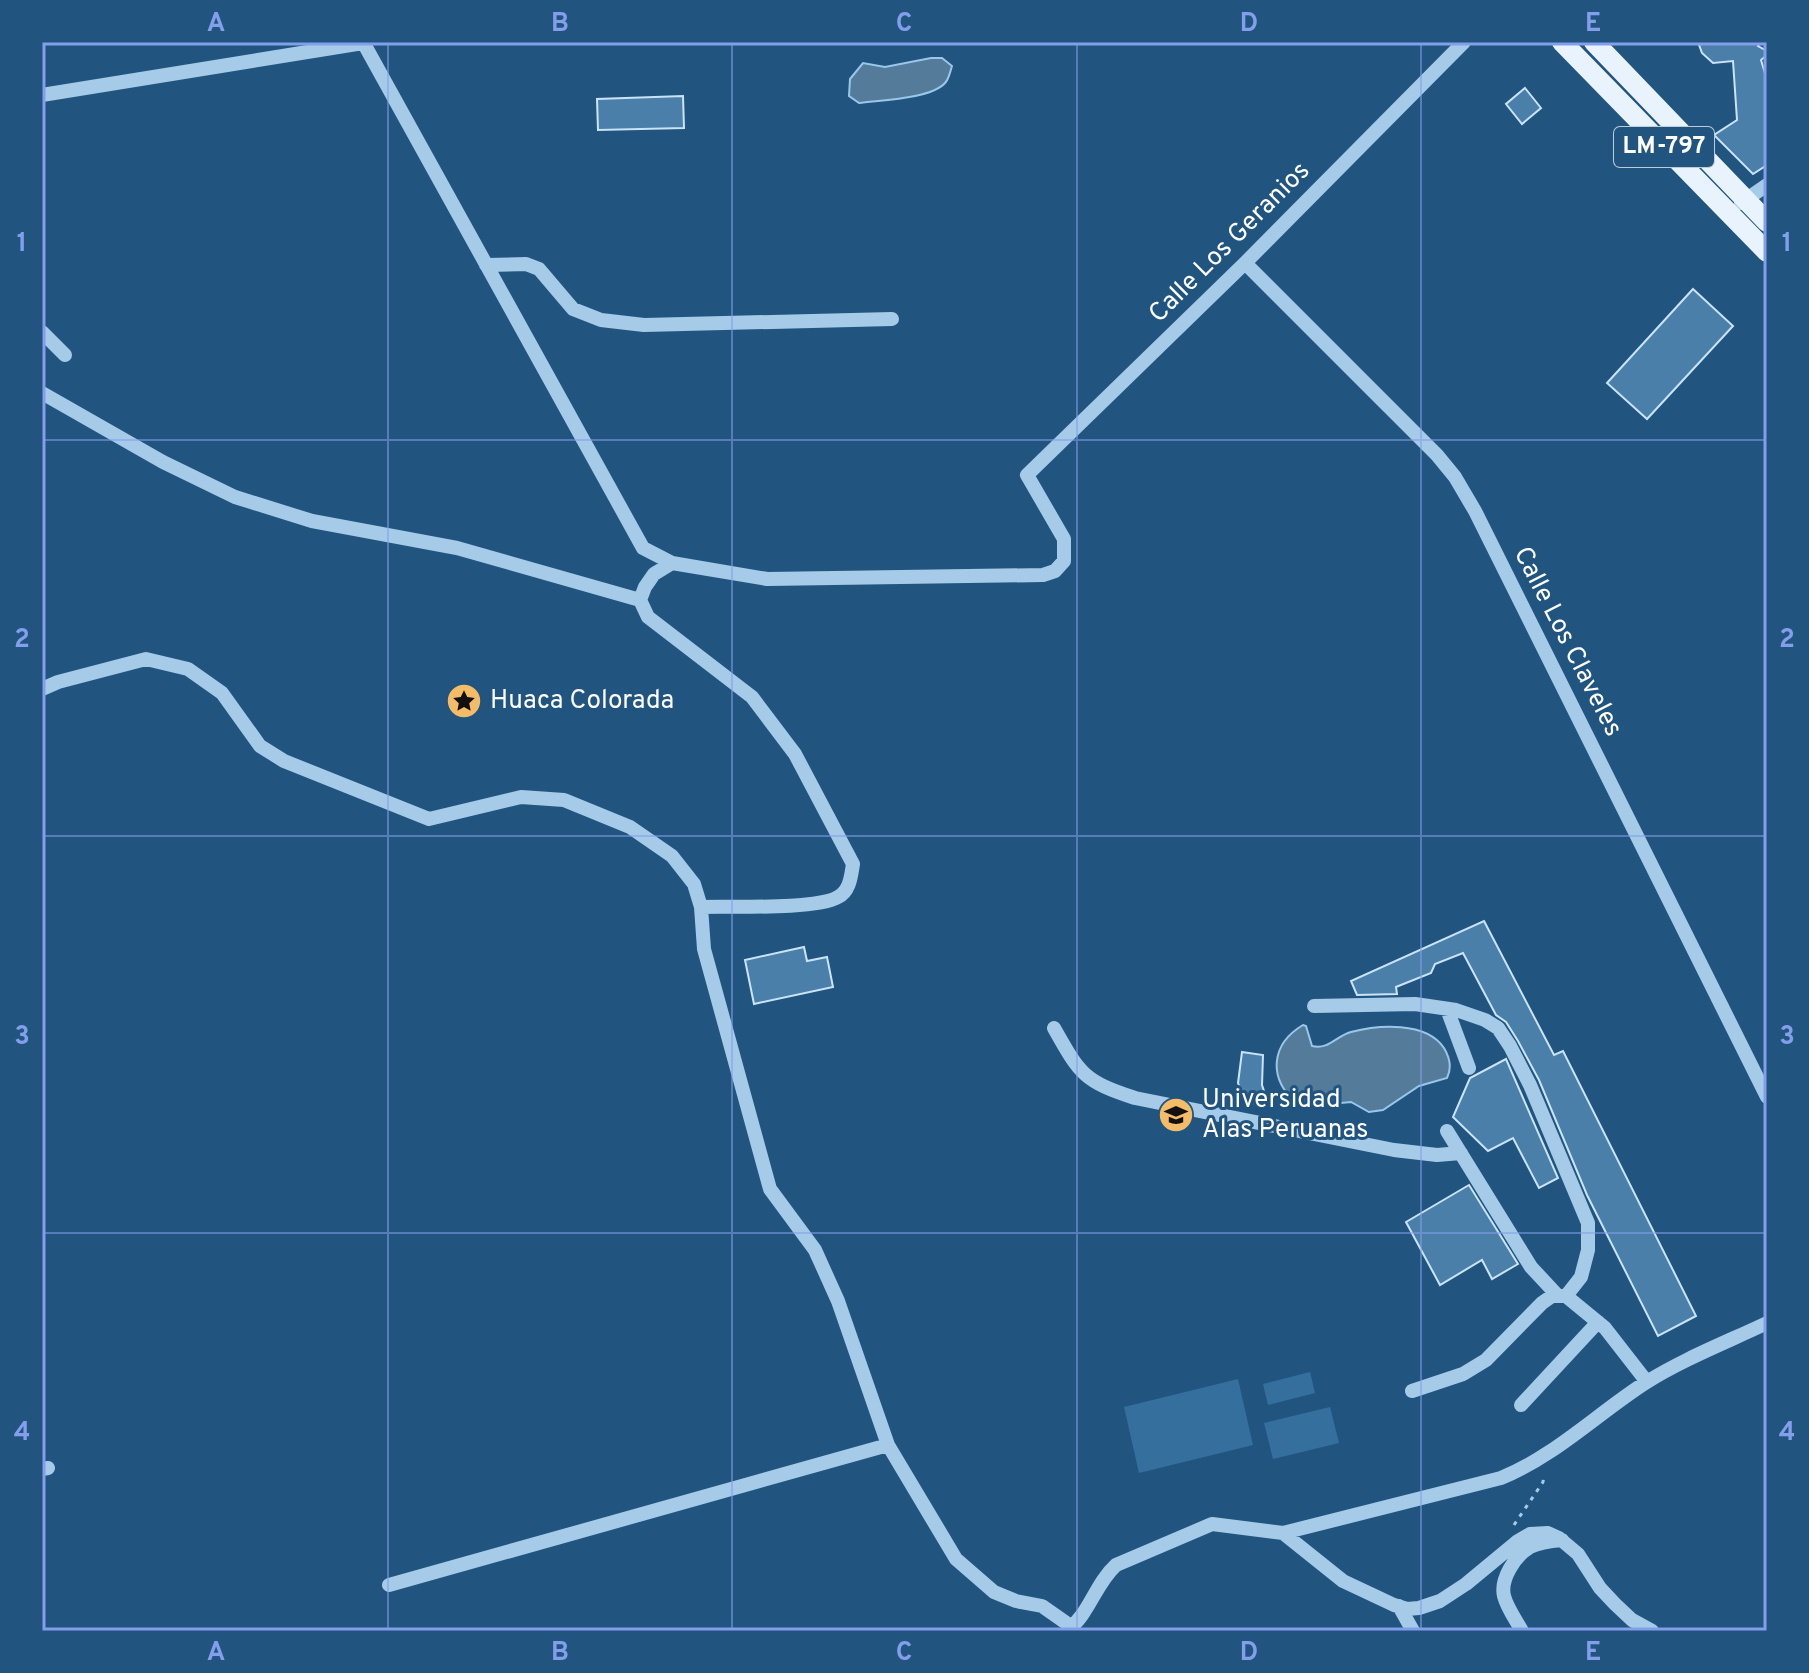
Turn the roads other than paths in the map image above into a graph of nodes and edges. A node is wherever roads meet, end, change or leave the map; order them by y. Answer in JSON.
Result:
{"nodes":[{"id":1,"x":363,"y":42,"type":"edge"},
{"id":2,"x":1464,"y":42,"type":"edge"},
{"id":3,"x":1562,"y":42,"type":"edge"},
{"id":4,"x":1594,"y":42,"type":"edge"},
{"id":5,"x":331,"y":44,"type":"edge"},
{"id":6,"x":42,"y":95,"type":"edge"},
{"id":7,"x":1767,"y":185,"type":"edge"},
{"id":8,"x":1745,"y":199,"type":"junction"},
{"id":9,"x":1728,"y":212,"type":"junction"},
{"id":10,"x":1767,"y":222,"type":"edge"},
{"id":11,"x":1767,"y":252,"type":"edge"},
{"id":12,"x":1245,"y":263,"type":"junction"},
{"id":13,"x":486,"y":265,"type":"junction"},
{"id":14,"x":892,"y":319,"type":"dead end"},
{"id":15,"x":42,"y":332,"type":"edge"},
{"id":16,"x":65,"y":355,"type":"dead end"},
{"id":17,"x":42,"y":393,"type":"edge"},
{"id":18,"x":672,"y":563,"type":"junction"},
{"id":19,"x":640,"y":600,"type":"junction"},
{"id":20,"x":42,"y":689,"type":"edge"},
{"id":21,"x":701,"y":907,"type":"junction"},
{"id":22,"x":1314,"y":1006,"type":"dead end"},
{"id":23,"x":1447,"y":1009,"type":"junction"},
{"id":24,"x":1054,"y":1028,"type":"dead end"},
{"id":25,"x":1469,"y":1068,"type":"dead end"},
{"id":26,"x":1767,"y":1097,"type":"edge"},
{"id":27,"x":1447,"y":1131,"type":"dead end"},
{"id":28,"x":1461,"y":1153,"type":"junction"},
{"id":29,"x":1562,"y":1296,"type":"junction"},
{"id":30,"x":1598,"y":1322,"type":"junction"},
{"id":31,"x":1767,"y":1323,"type":"edge"},
{"id":32,"x":1647,"y":1382,"type":"junction"},
{"id":33,"x":1412,"y":1391,"type":"dead end"},
{"id":34,"x":1521,"y":1405,"type":"dead end"},
{"id":35,"x":888,"y":1445,"type":"junction"},
{"id":36,"x":1283,"y":1533,"type":"junction"},
{"id":37,"x":1562,"y":1540,"type":"junction"},
{"id":38,"x":389,"y":1585,"type":"dead end"},
{"id":39,"x":1399,"y":1606,"type":"junction"},
{"id":40,"x":1070,"y":1629,"type":"edge"},
{"id":41,"x":1413,"y":1631,"type":"edge"},
{"id":42,"x":1522,"y":1631,"type":"edge"},
{"id":43,"x":1652,"y":1631,"type":"edge"}],
"edges":[{"from":1,"to":5,"type":"street"},
{"from":1,"to":13,"type":"street"},
{"from":2,"to":12,"type":"street","name":"Calle Los Geranios"},
{"from":3,"to":9,"type":"main road","number":"LM-797"},
{"from":4,"to":8,"type":"main road","number":"LM-797"},
{"from":5,"to":6,"type":"street"},
{"from":7,"to":8,"type":"street"},
{"from":8,"to":9,"type":"street"},
{"from":8,"to":10,"type":"main road","number":"LM-797"},
{"from":9,"to":11,"type":"main road","number":"LM-797"},
{"from":12,"to":18,"type":"street","name":"Calle Los Geranios"},
{"from":12,"to":26,"type":"street","name":"Calle Los Claveles"},
{"from":13,"to":14,"type":"street"},
{"from":13,"to":18,"type":"street"},
{"from":15,"to":16,"type":"street"},
{"from":17,"to":19,"type":"street"},
{"from":18,"to":19,"type":"street"},
{"from":19,"to":21,"type":"street"},
{"from":20,"to":21,"type":"street"},
{"from":21,"to":35,"type":"street"},
{"from":22,"to":23,"type":"street"},
{"from":23,"to":25,"type":"street"},
{"from":23,"to":29,"type":"street"},
{"from":24,"to":28,"type":"street"},
{"from":27,"to":28,"type":"street"},
{"from":28,"to":29,"type":"street"},
{"from":29,"to":30,"type":"street"},
{"from":29,"to":33,"type":"street"},
{"from":30,"to":32,"type":"street"},
{"from":30,"to":34,"type":"street"},
{"from":31,"to":32,"type":"street"},
{"from":32,"to":36,"type":"street"},
{"from":35,"to":38,"type":"street"},
{"from":35,"to":40,"type":"street"},
{"from":36,"to":39,"type":"street"},
{"from":36,"to":40,"type":"street"},
{"from":37,"to":39,"type":"street"},
{"from":37,"to":42,"type":"street"},
{"from":37,"to":43,"type":"street"},
{"from":39,"to":41,"type":"street"}]}
